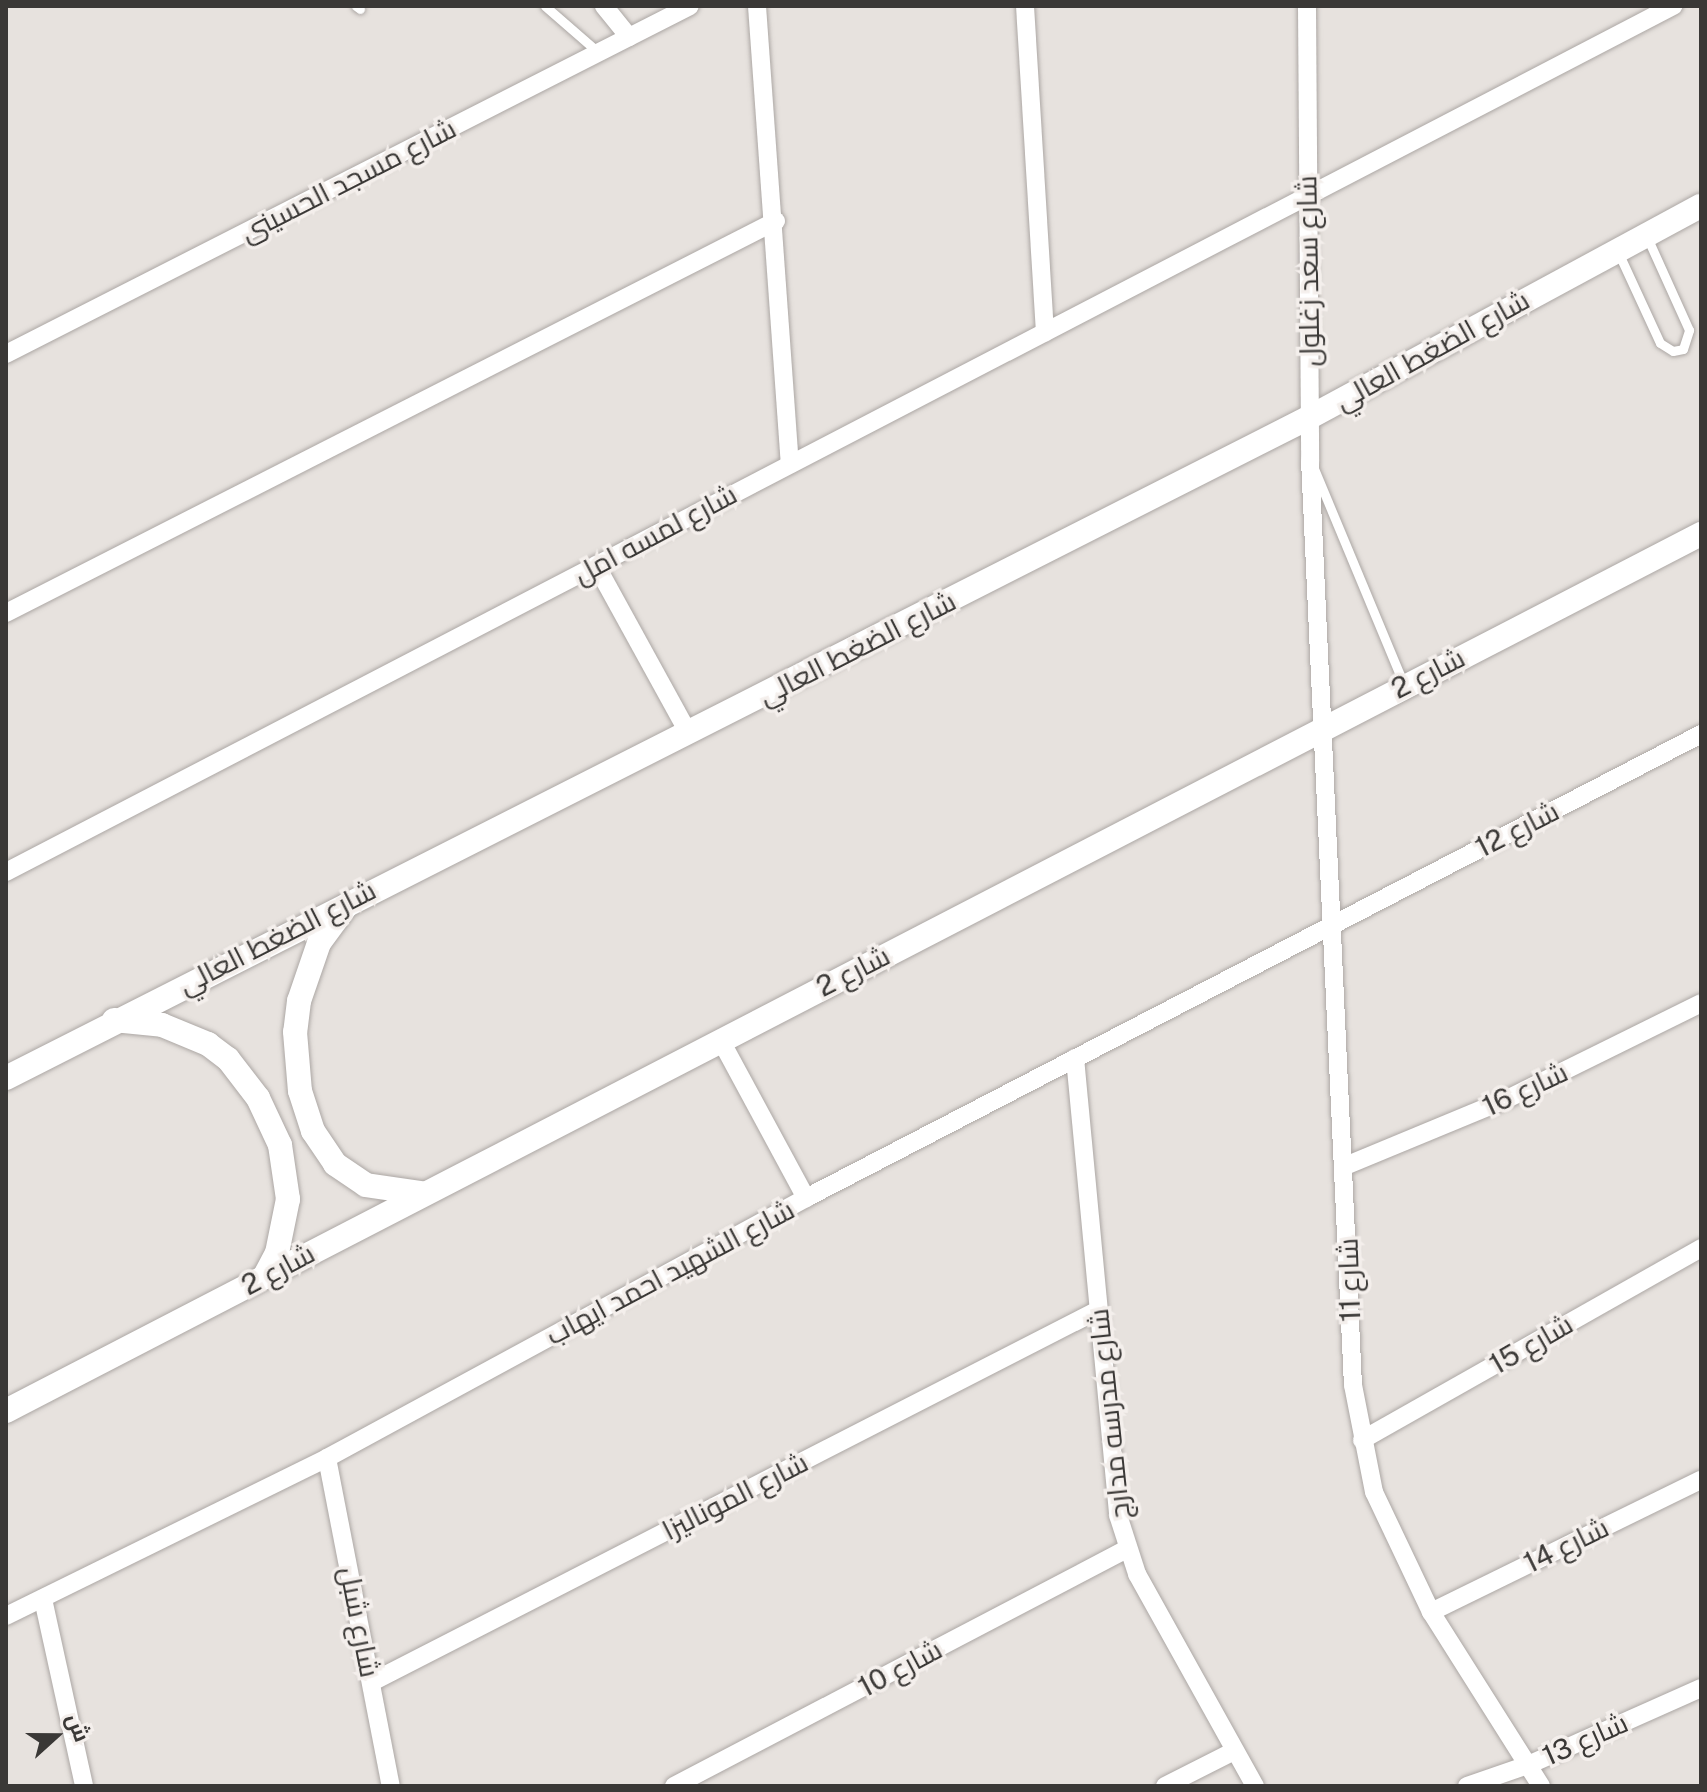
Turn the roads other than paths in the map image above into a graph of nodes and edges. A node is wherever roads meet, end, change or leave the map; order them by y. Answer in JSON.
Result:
{"nodes":[{"id":1,"x":545,"y":6,"type":"edge"},
{"id":2,"x":604,"y":6,"type":"edge"},
{"id":3,"x":690,"y":6,"type":"edge"},
{"id":4,"x":757,"y":6,"type":"edge"},
{"id":5,"x":1025,"y":6,"type":"edge"},
{"id":6,"x":1307,"y":6,"type":"edge"},
{"id":7,"x":1673,"y":6,"type":"edge"},
{"id":8,"x":629,"y":37,"type":"junction"},
{"id":9,"x":599,"y":53,"type":"junction"},
{"id":10,"x":1306,"y":199,"type":"junction"},
{"id":11,"x":1701,"y":206,"type":"edge"},
{"id":12,"x":776,"y":221,"type":"junction"},
{"id":13,"x":1646,"y":234,"type":"junction"},
{"id":14,"x":1617,"y":249,"type":"junction"},
{"id":15,"x":1045,"y":332,"type":"junction"},
{"id":16,"x":6,"y":354,"type":"edge"},
{"id":17,"x":1310,"y":417,"type":"junction"},
{"id":18,"x":1310,"y":460,"type":"junction"},
{"id":19,"x":790,"y":464,"type":"junction"},
{"id":20,"x":1701,"y":534,"type":"edge"},
{"id":21,"x":596,"y":565,"type":"junction"},
{"id":22,"x":6,"y":613,"type":"edge"},
{"id":23,"x":1404,"y":685,"type":"junction"},
{"id":24,"x":1321,"y":728,"type":"junction"},
{"id":25,"x":689,"y":734,"type":"junction"},
{"id":26,"x":1701,"y":734,"type":"edge"},
{"id":27,"x":6,"y":872,"type":"edge"},
{"id":28,"x":358,"y":895,"type":"junction"},
{"id":29,"x":1333,"y":925,"type":"junction"},
{"id":30,"x":1701,"y":1003,"type":"edge"},
{"id":31,"x":113,"y":1020,"type":"junction"},
{"id":32,"x":720,"y":1039,"type":"junction"},
{"id":33,"x":1075,"y":1058,"type":"junction"},
{"id":34,"x":6,"y":1078,"type":"edge"},
{"id":35,"x":1345,"y":1166,"type":"junction"},
{"id":36,"x":423,"y":1193,"type":"junction"},
{"id":37,"x":806,"y":1198,"type":"junction"},
{"id":38,"x":1701,"y":1248,"type":"edge"},
{"id":39,"x":264,"y":1277,"type":"junction"},
{"id":40,"x":1098,"y":1310,"type":"junction"},
{"id":41,"x":6,"y":1411,"type":"edge"},
{"id":42,"x":1362,"y":1440,"type":"junction"},
{"id":43,"x":327,"y":1458,"type":"junction"},
{"id":44,"x":1701,"y":1480,"type":"edge"},
{"id":45,"x":1127,"y":1549,"type":"junction"},
{"id":46,"x":43,"y":1599,"type":"junction"},
{"id":47,"x":1431,"y":1612,"type":"junction"},
{"id":48,"x":6,"y":1616,"type":"edge"},
{"id":49,"x":372,"y":1682,"type":"junction"},
{"id":50,"x":1701,"y":1688,"type":"edge"},
{"id":51,"x":1234,"y":1751,"type":"junction"},
{"id":52,"x":1528,"y":1765,"type":"junction"},
{"id":53,"x":84,"y":1786,"type":"edge"},
{"id":54,"x":391,"y":1786,"type":"edge"},
{"id":55,"x":674,"y":1786,"type":"edge"},
{"id":56,"x":1165,"y":1786,"type":"edge"},
{"id":57,"x":1255,"y":1786,"type":"edge"},
{"id":58,"x":1467,"y":1786,"type":"edge"},
{"id":59,"x":1541,"y":1786,"type":"edge"}],
"edges":[{"from":1,"to":9,"type":"lane"},
{"from":2,"to":8,"type":"street"},
{"from":3,"to":8,"type":"street","name":"شارع مسجد الحسينى"},
{"from":4,"to":12,"type":"street"},
{"from":5,"to":15,"type":"street"},
{"from":6,"to":10,"type":"street","name":"شارع سعد زغلول"},
{"from":7,"to":10,"type":"street","name":"شارع لمسه امل"},
{"from":8,"to":9,"type":"street","name":"شارع مسجد الحسينى"},
{"from":9,"to":16,"type":"street","name":"شارع مسجد الحسينى"},
{"from":10,"to":15,"type":"street","name":"شارع لمسه امل"},
{"from":10,"to":17,"type":"street","name":"شارع سعد زغلول"},
{"from":11,"to":13,"type":"street","name":"شارع الضغط العالي"},
{"from":12,"to":19,"type":"street"},
{"from":12,"to":22,"type":"street"},
{"from":13,"to":14,"type":"street","name":"شارع الضغط العالي"},
{"from":13,"to":14,"type":"lane"},
{"from":14,"to":17,"type":"street","name":"شارع الضغط العالي"},
{"from":15,"to":19,"type":"street","name":"شارع لمسه امل"},
{"from":17,"to":18,"type":"street","name":"شارع سعد زغلول"},
{"from":17,"to":25,"type":"street","name":"شارع الضغط العالي"},
{"from":18,"to":23,"type":"lane"},
{"from":18,"to":24,"type":"street","name":"شارع سعد زغلول"},
{"from":19,"to":21,"type":"street","name":"شارع لمسه امل"},
{"from":20,"to":23,"type":"street","name":"شارع 2"},
{"from":21,"to":25,"type":"street"},
{"from":21,"to":27,"type":"street","name":"شارع لمسه امل"},
{"from":23,"to":24,"type":"street","name":"شارع 2"},
{"from":24,"to":29,"type":"street","name":"شارع 11"},
{"from":24,"to":32,"type":"street","name":"شارع 2"},
{"from":25,"to":28,"type":"street","name":"شارع الضغط العالي"},
{"from":26,"to":29,"type":"street","name":"شارع 12"},
{"from":28,"to":31,"type":"street","name":"شارع الضغط العالي"},
{"from":28,"to":36,"type":"street"},
{"from":29,"to":33,"type":"street","name":"شارع الشهيد احمد ايهاب"},
{"from":29,"to":35,"type":"street","name":"شارع 11"},
{"from":30,"to":35,"type":"street","name":"شارع 16"},
{"from":31,"to":34,"type":"street","name":"شارع الضغط العالي"},
{"from":31,"to":39,"type":"street"},
{"from":32,"to":36,"type":"street","name":"شارع 2"},
{"from":32,"to":37,"type":"street"},
{"from":33,"to":37,"type":"street","name":"شارع الشهيد احمد ايهاب"},
{"from":33,"to":40,"type":"street","name":"شارع مدرسه مدارج"},
{"from":35,"to":42,"type":"street","name":"شارع 11"},
{"from":36,"to":39,"type":"street","name":"شارع 2"},
{"from":37,"to":43,"type":"street","name":"شارع الشهيد احمد ايهاب"},
{"from":38,"to":42,"type":"street","name":"شارع 15"},
{"from":39,"to":41,"type":"street","name":"شارع 2"},
{"from":40,"to":45,"type":"street","name":"شارع مدرسه مدارج"},
{"from":40,"to":49,"type":"street","name":"شارع الموناليزا"},
{"from":42,"to":47,"type":"street","name":"شارع 11"},
{"from":43,"to":46,"type":"street","name":"شارع الشهيد احمد ايهاب"},
{"from":43,"to":49,"type":"street","name":"شارع شبل"},
{"from":44,"to":47,"type":"street","name":"شارع 14"},
{"from":45,"to":51,"type":"street","name":"شارع مدرسه مدارج"},
{"from":45,"to":55,"type":"street","name":"شارع 10"},
{"from":46,"to":48,"type":"street","name":"شارع الشهيد احمد ايهاب"},
{"from":46,"to":53,"type":"street"},
{"from":47,"to":52,"type":"street","name":"شارع 11"},
{"from":49,"to":54,"type":"street","name":"شارع شبل"},
{"from":50,"to":52,"type":"street","name":"شارع 13"},
{"from":51,"to":56,"type":"street"},
{"from":51,"to":57,"type":"street","name":"شارع مدرسه مدارج"},
{"from":52,"to":58,"type":"street","name":"شارع 13"},
{"from":52,"to":59,"type":"street","name":"شارع 11"}]}
